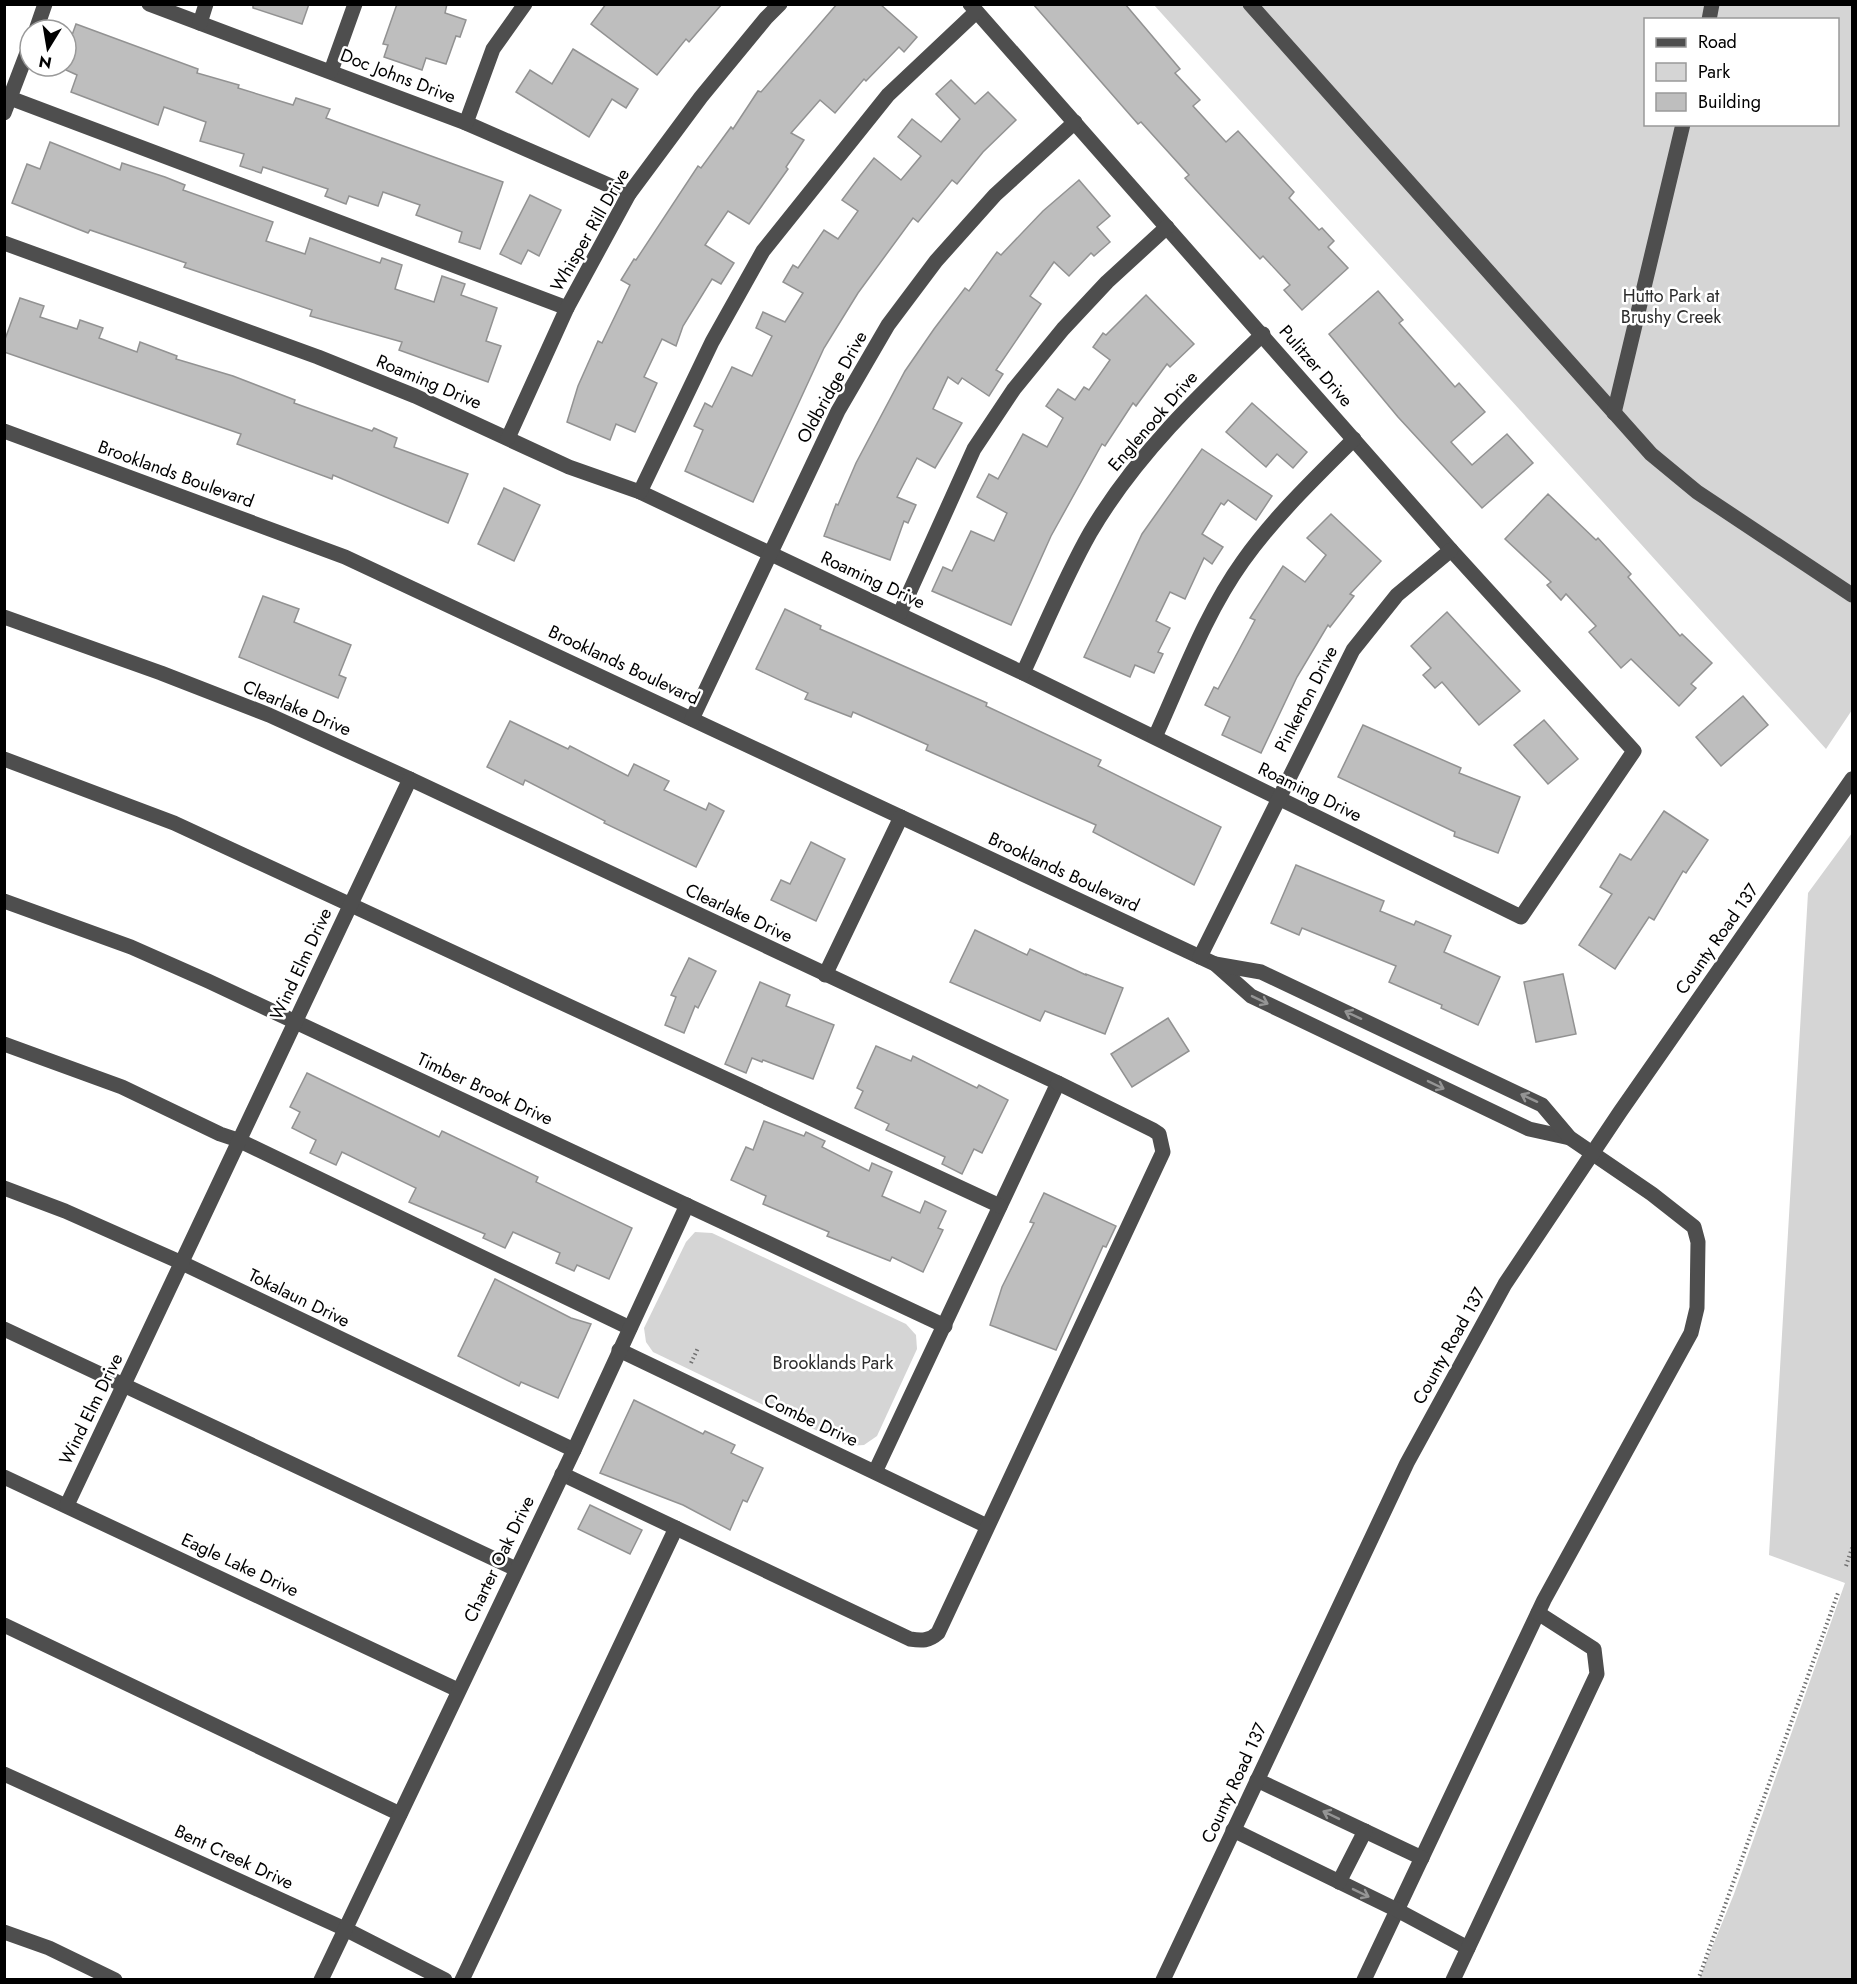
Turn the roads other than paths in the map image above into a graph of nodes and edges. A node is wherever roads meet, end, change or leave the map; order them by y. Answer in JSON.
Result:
{"nodes":[{"id":1,"x":148,"y":4,"type":"edge"},
{"id":2,"x":206,"y":4,"type":"edge"},
{"id":3,"x":355,"y":4,"type":"edge"},
{"id":4,"x":525,"y":4,"type":"edge"},
{"id":5,"x":780,"y":4,"type":"edge"},
{"id":6,"x":1250,"y":4,"type":"edge"},
{"id":7,"x":973,"y":8,"type":"edge"},
{"id":8,"x":200,"y":23,"type":"junction"},
{"id":9,"x":331,"y":71,"type":"junction"},
{"id":10,"x":18,"y":77,"type":"edge"},
{"id":11,"x":10,"y":98,"type":"junction"},
{"id":12,"x":4,"y":113,"type":"edge"},
{"id":13,"x":1075,"y":122,"type":"junction"},
{"id":14,"x":466,"y":123,"type":"junction"},
{"id":15,"x":1683,"y":126,"type":"edge"},
{"id":16,"x":629,"y":194,"type":"junction"},
{"id":17,"x":1167,"y":227,"type":"junction"},
{"id":18,"x":4,"y":243,"type":"edge"},
{"id":19,"x":567,"y":308,"type":"junction"},
{"id":20,"x":1263,"y":334,"type":"junction"},
{"id":21,"x":1614,"y":413,"type":"junction"},
{"id":22,"x":4,"y":431,"type":"edge"},
{"id":23,"x":508,"y":438,"type":"junction"},
{"id":24,"x":1354,"y":439,"type":"junction"},
{"id":25,"x":640,"y":492,"type":"junction"},
{"id":26,"x":1451,"y":550,"type":"junction"},
{"id":27,"x":769,"y":553,"type":"junction"},
{"id":28,"x":1852,"y":595,"type":"edge"},
{"id":29,"x":900,"y":614,"type":"junction"},
{"id":30,"x":4,"y":617,"type":"edge"},
{"id":31,"x":1023,"y":673,"type":"junction"},
{"id":32,"x":692,"y":719,"type":"junction"},
{"id":33,"x":1155,"y":737,"type":"junction"},
{"id":34,"x":1634,"y":751,"type":"joint"},
{"id":35,"x":4,"y":759,"type":"edge"},
{"id":36,"x":410,"y":779,"type":"junction"},
{"id":37,"x":1852,"y":780,"type":"edge"},
{"id":38,"x":1278,"y":798,"type":"junction"},
{"id":39,"x":901,"y":817,"type":"junction"},
{"id":40,"x":4,"y":901,"type":"edge"},
{"id":41,"x":350,"y":903,"type":"junction"},
{"id":42,"x":1200,"y":957,"type":"junction"},
{"id":43,"x":1215,"y":964,"type":"junction"},
{"id":44,"x":825,"y":975,"type":"junction"},
{"id":45,"x":296,"y":1022,"type":"junction"},
{"id":46,"x":4,"y":1044,"type":"edge"},
{"id":47,"x":1058,"y":1083,"type":"junction"},
{"id":48,"x":1570,"y":1138,"type":"junction"},
{"id":49,"x":238,"y":1140,"type":"junction"},
{"id":50,"x":1593,"y":1155,"type":"junction"},
{"id":51,"x":4,"y":1188,"type":"edge"},
{"id":52,"x":687,"y":1205,"type":"junction"},
{"id":53,"x":1000,"y":1206,"type":"junction"},
{"id":54,"x":180,"y":1262,"type":"junction"},
{"id":55,"x":945,"y":1326,"type":"junction"},
{"id":56,"x":630,"y":1328,"type":"junction"},
{"id":57,"x":4,"y":1329,"type":"edge"},
{"id":58,"x":619,"y":1350,"type":"junction"},
{"id":59,"x":123,"y":1386,"type":"junction"},
{"id":60,"x":574,"y":1450,"type":"junction"},
{"id":61,"x":875,"y":1472,"type":"junction"},
{"id":62,"x":562,"y":1474,"type":"junction"},
{"id":63,"x":4,"y":1476,"type":"edge"},
{"id":64,"x":67,"y":1504,"type":"junction"},
{"id":65,"x":987,"y":1526,"type":"junction"},
{"id":66,"x":676,"y":1528,"type":"junction"},
{"id":67,"x":516,"y":1569,"type":"junction"},
{"id":68,"x":1538,"y":1613,"type":"junction"},
{"id":69,"x":4,"y":1625,"type":"edge"},
{"id":70,"x":458,"y":1690,"type":"junction"},
{"id":71,"x":4,"y":1774,"type":"edge"},
{"id":72,"x":1257,"y":1780,"type":"junction"},
{"id":73,"x":400,"y":1814,"type":"junction"},
{"id":74,"x":1233,"y":1830,"type":"junction"},
{"id":75,"x":1365,"y":1832,"type":"junction"},
{"id":76,"x":1422,"y":1858,"type":"junction"},
{"id":77,"x":1339,"y":1882,"type":"junction"},
{"id":78,"x":1397,"y":1910,"type":"junction"},
{"id":79,"x":345,"y":1929,"type":"junction"},
{"id":80,"x":4,"y":1932,"type":"edge"},
{"id":81,"x":1468,"y":1948,"type":"junction"},
{"id":82,"x":115,"y":1980,"type":"edge"},
{"id":83,"x":321,"y":1980,"type":"edge"},
{"id":84,"x":445,"y":1980,"type":"edge"},
{"id":85,"x":462,"y":1980,"type":"edge"},
{"id":86,"x":1163,"y":1980,"type":"edge"},
{"id":87,"x":1364,"y":1980,"type":"edge"},
{"id":88,"x":1453,"y":1980,"type":"edge"}],
"edges":[{"from":1,"to":8,"type":"street","name":"Doc Johns Drive"},
{"from":2,"to":8,"type":"street"},
{"from":3,"to":9,"type":"street"},
{"from":4,"to":14,"type":"street"},
{"from":5,"to":16,"type":"street","name":"Whisper Rill Drive"},
{"from":6,"to":21,"type":"street"},
{"from":7,"to":13,"type":"street","name":"Pulitzer Drive"},
{"from":7,"to":25,"type":"street"},
{"from":8,"to":9,"type":"street","name":"Doc Johns Drive"},
{"from":9,"to":14,"type":"street","name":"Doc Johns Drive"},
{"from":10,"to":11,"type":"street"},
{"from":11,"to":12,"type":"street"},
{"from":11,"to":19,"type":"street"},
{"from":13,"to":17,"type":"street","name":"Pulitzer Drive"},
{"from":13,"to":27,"type":"street","name":"Oldbridge Drive"},
{"from":14,"to":16,"type":"street","name":"Doc Johns Drive"},
{"from":15,"to":21,"type":"street"},
{"from":16,"to":19,"type":"street","name":"Whisper Rill Drive"},
{"from":17,"to":20,"type":"street","name":"Pulitzer Drive"},
{"from":17,"to":29,"type":"street"},
{"from":18,"to":23,"type":"street","name":"Roaming Drive"},
{"from":19,"to":23,"type":"street","name":"Whisper Rill Drive"},
{"from":20,"to":24,"type":"street","name":"Pulitzer Drive"},
{"from":20,"to":31,"type":"street","name":"Englenook Drive"},
{"from":21,"to":28,"type":"street"},
{"from":22,"to":32,"type":"street","name":"Brooklands Boulevard"},
{"from":23,"to":25,"type":"street","name":"Roaming Drive"},
{"from":24,"to":26,"type":"street","name":"Pulitzer Drive"},
{"from":24,"to":33,"type":"street"},
{"from":25,"to":27,"type":"street","name":"Roaming Drive"},
{"from":26,"to":34,"type":"street","name":"Pulitzer Drive"},
{"from":26,"to":38,"type":"street","name":"Pinkerton Drive"},
{"from":27,"to":29,"type":"street","name":"Roaming Drive"},
{"from":27,"to":32,"type":"street","name":"Oldbridge Drive"},
{"from":29,"to":31,"type":"street","name":"Roaming Drive"},
{"from":30,"to":36,"type":"street","name":"Clearlake Drive"},
{"from":31,"to":33,"type":"street","name":"Roaming Drive"},
{"from":32,"to":39,"type":"street","name":"Brooklands Boulevard"},
{"from":33,"to":38,"type":"street","name":"Roaming Drive"},
{"from":34,"to":38,"type":"street","name":"Roaming Drive"},
{"from":35,"to":41,"type":"street"},
{"from":36,"to":41,"type":"street","name":"Wind Elm Drive"},
{"from":36,"to":44,"type":"street","name":"Clearlake Drive"},
{"from":37,"to":50,"type":"street","name":"County Road 137"},
{"from":38,"to":42,"type":"street","name":"Pinkerton Drive"},
{"from":39,"to":42,"type":"street","name":"Brooklands Boulevard"},
{"from":39,"to":44,"type":"street"},
{"from":40,"to":45,"type":"street","name":"Timber Brook Drive"},
{"from":41,"to":45,"type":"street","name":"Wind Elm Drive"},
{"from":41,"to":53,"type":"street"},
{"from":42,"to":43,"type":"street","name":"Brooklands Boulevard"},
{"from":43,"to":48,"type":"street","name":"Brooklands Boulevard","one_way":true},
{"from":48,"to":43,"type":"street","name":"Brooklands Boulevard","one_way":true},
{"from":44,"to":47,"type":"street","name":"Clearlake Drive"},
{"from":45,"to":49,"type":"street","name":"Wind Elm Drive"},
{"from":45,"to":52,"type":"street","name":"Timber Brook Drive"},
{"from":46,"to":49,"type":"street"},
{"from":47,"to":53,"type":"street"},
{"from":47,"to":65,"type":"street","name":"Clearlake Drive"},
{"from":48,"to":50,"type":"street","name":"Brooklands Boulevard"},
{"from":49,"to":54,"type":"street","name":"Wind Elm Drive"},
{"from":49,"to":56,"type":"street"},
{"from":50,"to":68,"type":"street","name":"Brooklands Boulevard"},
{"from":50,"to":72,"type":"street","name":"County Road 137"},
{"from":51,"to":54,"type":"street","name":"Tokalaun Drive"},
{"from":52,"to":55,"type":"street","name":"Timber Brook Drive"},
{"from":52,"to":56,"type":"street","name":"Charter Oak Drive"},
{"from":53,"to":55,"type":"street"},
{"from":54,"to":59,"type":"street","name":"Wind Elm Drive"},
{"from":54,"to":60,"type":"street","name":"Tokalaun Drive"},
{"from":55,"to":61,"type":"street"},
{"from":56,"to":58,"type":"street","name":"Charter Oak Drive"},
{"from":57,"to":59,"type":"street"},
{"from":58,"to":60,"type":"street","name":"Charter Oak Drive"},
{"from":58,"to":61,"type":"street","name":"Combe Drive"},
{"from":59,"to":64,"type":"street","name":"Wind Elm Drive"},
{"from":59,"to":67,"type":"street"},
{"from":60,"to":62,"type":"street","name":"Charter Oak Drive"},
{"from":61,"to":65,"type":"street","name":"Combe Drive"},
{"from":62,"to":66,"type":"street"},
{"from":62,"to":67,"type":"street","name":"Charter Oak Drive"},
{"from":63,"to":64,"type":"street","name":"Eagle Lake Drive"},
{"from":64,"to":70,"type":"street","name":"Eagle Lake Drive"},
{"from":65,"to":66,"type":"street"},
{"from":66,"to":85,"type":"street"},
{"from":67,"to":70,"type":"street","name":"Charter Oak Drive"},
{"from":68,"to":76,"type":"street"},
{"from":68,"to":81,"type":"street"},
{"from":69,"to":73,"type":"street"},
{"from":70,"to":73,"type":"street","name":"Charter Oak Drive"},
{"from":71,"to":79,"type":"street","name":"Bent Creek Drive"},
{"from":72,"to":74,"type":"street","name":"County Road 137"},
{"from":75,"to":72,"type":"street","one_way":true},
{"from":73,"to":79,"type":"street","name":"Charter Oak Drive"},
{"from":74,"to":77,"type":"street"},
{"from":74,"to":86,"type":"street","name":"County Road 137"},
{"from":75,"to":76,"type":"street"},
{"from":75,"to":77,"type":"street"},
{"from":76,"to":78,"type":"street"},
{"from":77,"to":78,"type":"street","one_way":true},
{"from":78,"to":81,"type":"street"},
{"from":78,"to":87,"type":"street"},
{"from":79,"to":83,"type":"street","name":"Charter Oak Drive"},
{"from":79,"to":84,"type":"street","name":"Bent Creek Drive"},
{"from":80,"to":82,"type":"street"},
{"from":81,"to":88,"type":"street"}]}
